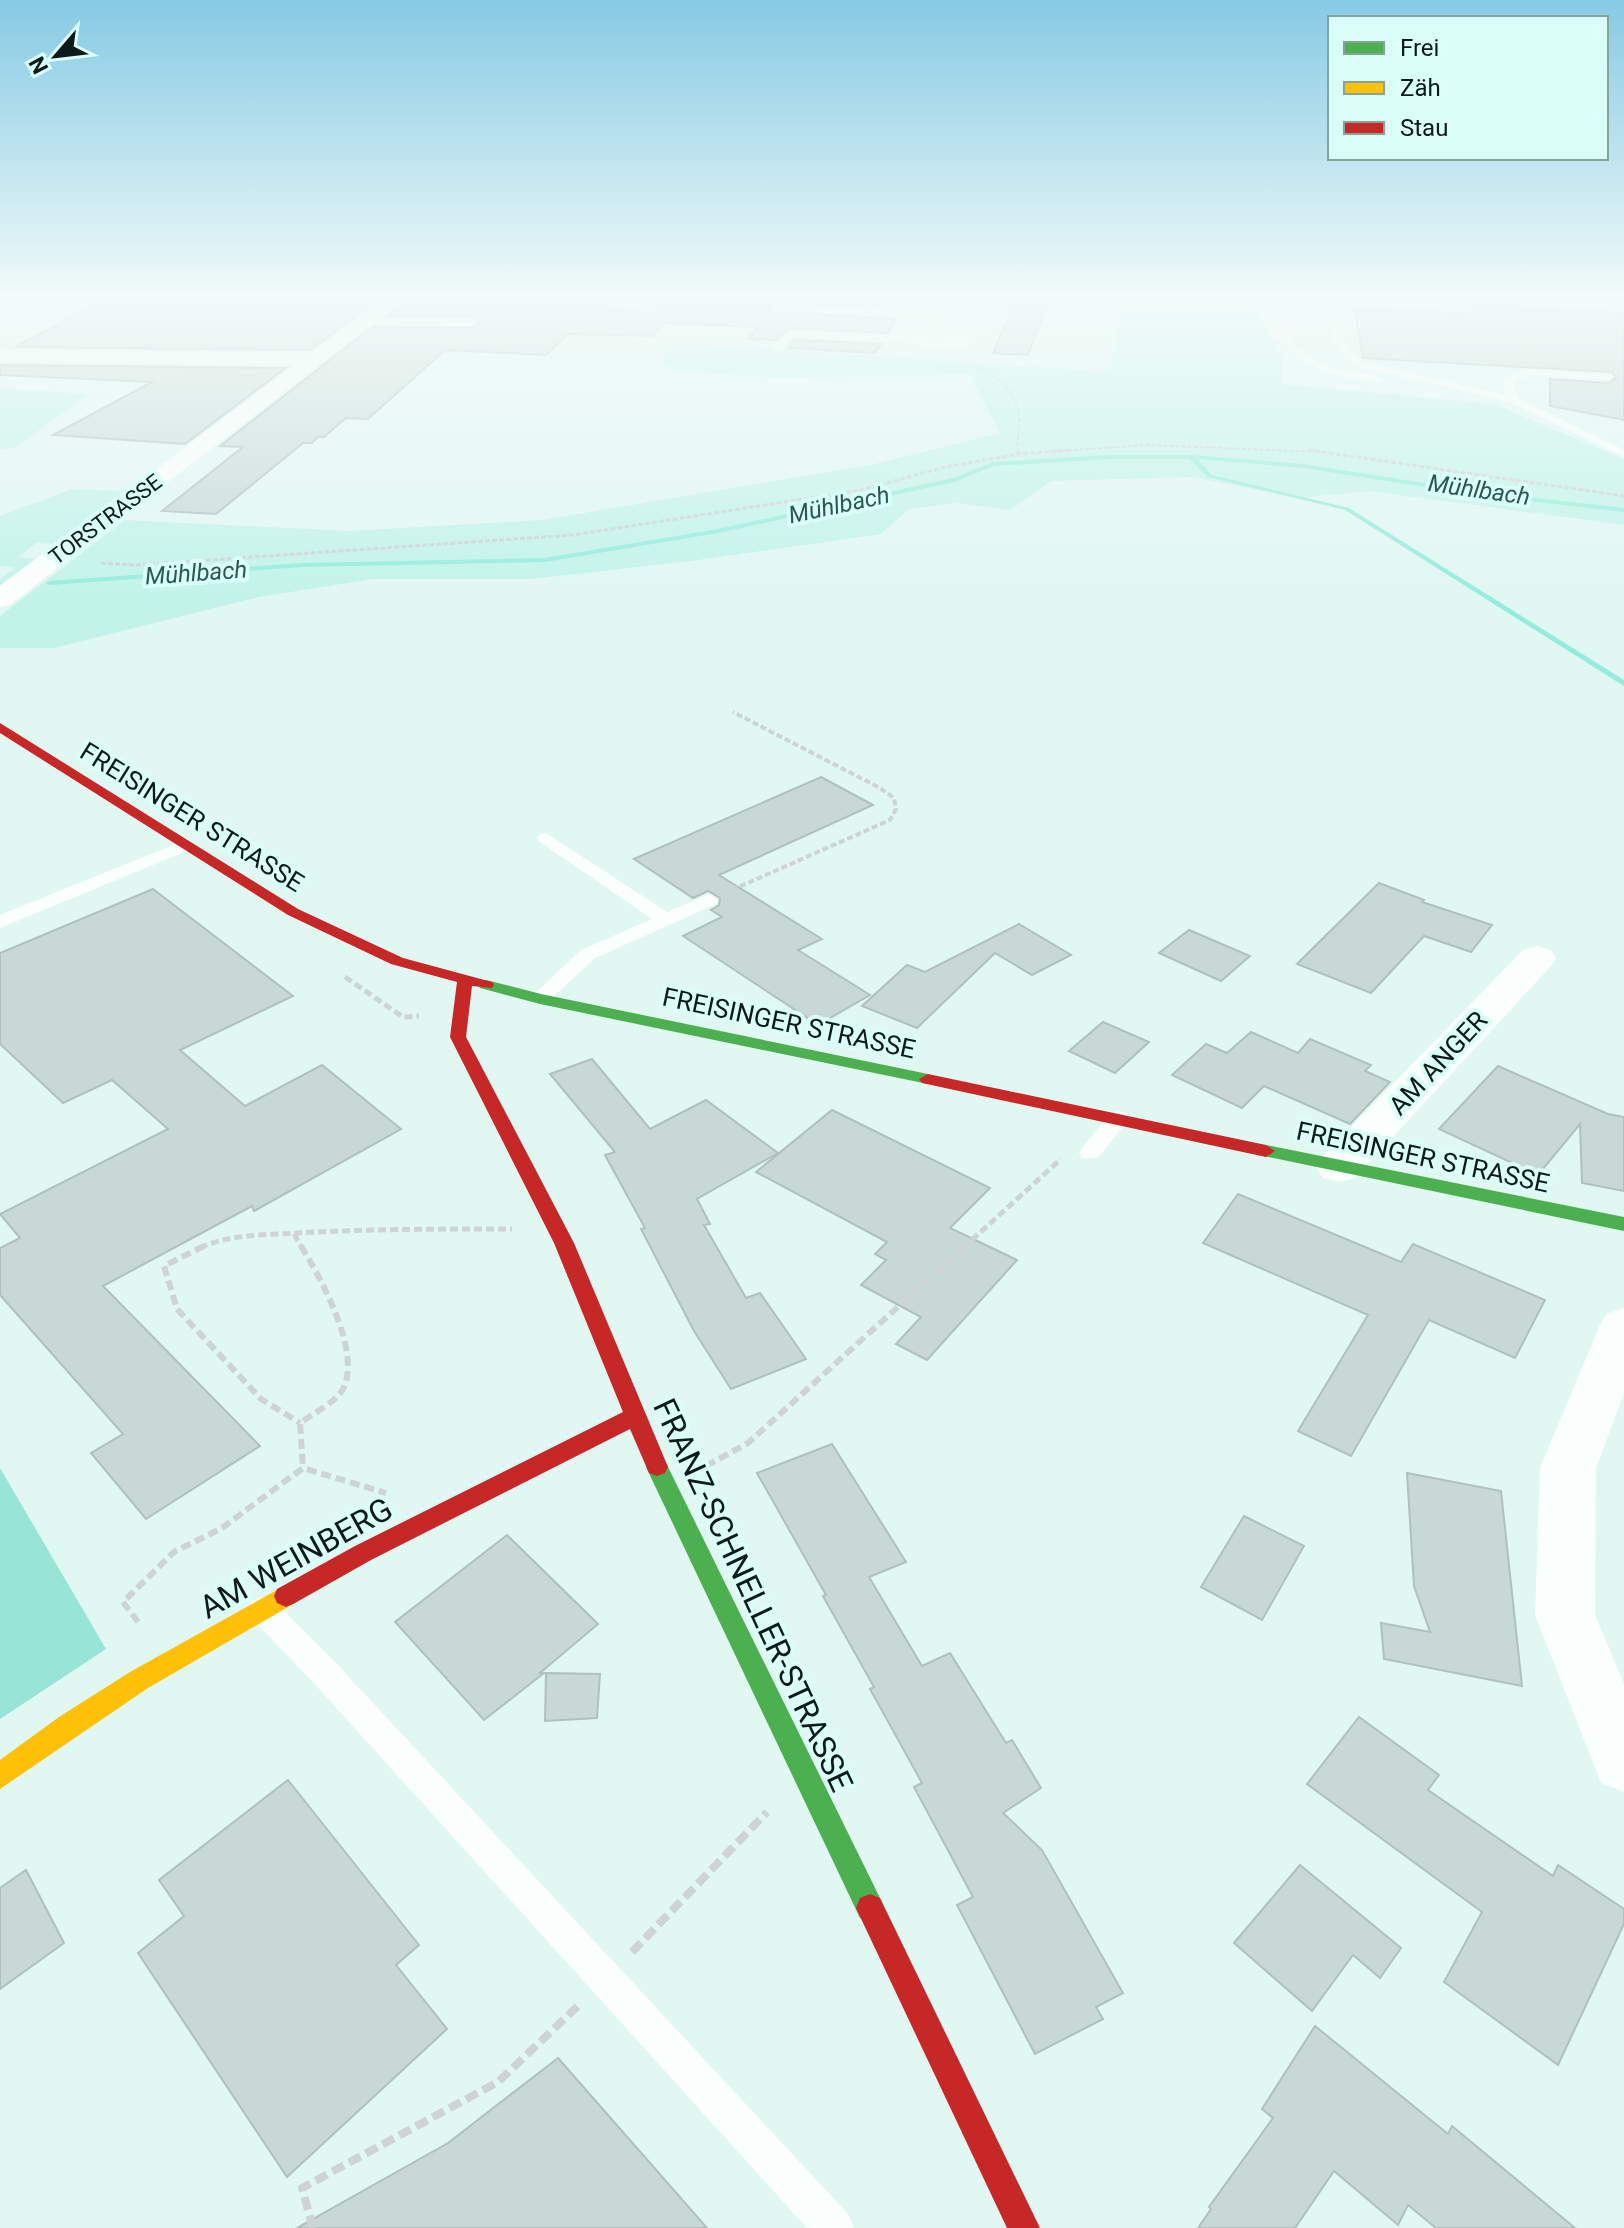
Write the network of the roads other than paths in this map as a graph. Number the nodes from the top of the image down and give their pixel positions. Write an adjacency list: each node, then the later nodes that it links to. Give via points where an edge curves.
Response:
1 (264, 398): 5 (street, TORSTRASSE)
2 (1504, 398): 3 (lane)
3 (1513, 400): 4 (lane)
4 (1624, 454)
5 (0, 599)
6 (0, 727): 8 (main road, FREISINGER STRASSE)
7 (546, 838): 10 (lane)
8 (188, 844): 11 (lane); 13 (main road, FREISINGER STRASSE, via 293,912 397,961)
9 (709, 900): 10 (lane)
10 (665, 919): 14 (lane, via 588,954)
11 (0, 922)
12 (1537, 958): 17 (street, AM ANGER)
13 (465, 980): 14 (main road, FREISINGER STRASSE); 20 (main road, FRANZ-SCHNELLER-STRASSE, via 458,1037 557,1228)
14 (540, 999): 15 (main road, FREISINGER STRASSE)
15 (1118, 1118): 16 (lane); 17 (main road, FREISINGER STRASSE)
16 (1090, 1153)
17 (1339, 1167): 18 (main road, FREISINGER STRASSE)
18 (1624, 1224)
19 (1624, 1327): 22 (street, via 1568,1468 1565,1615)
20 (634, 1417): 21 (main road, AM WEINBERG, via 363,1553); 25 (main road, FRANZ-SCHNELLER-STRASSE)
21 (263, 1610): 23 (main road, AM WEINBERG, via 169,1661); 24 (lane)
22 (1624, 1761)
23 (0, 1776)
24 (834, 2228)
25 (1024, 2228)

